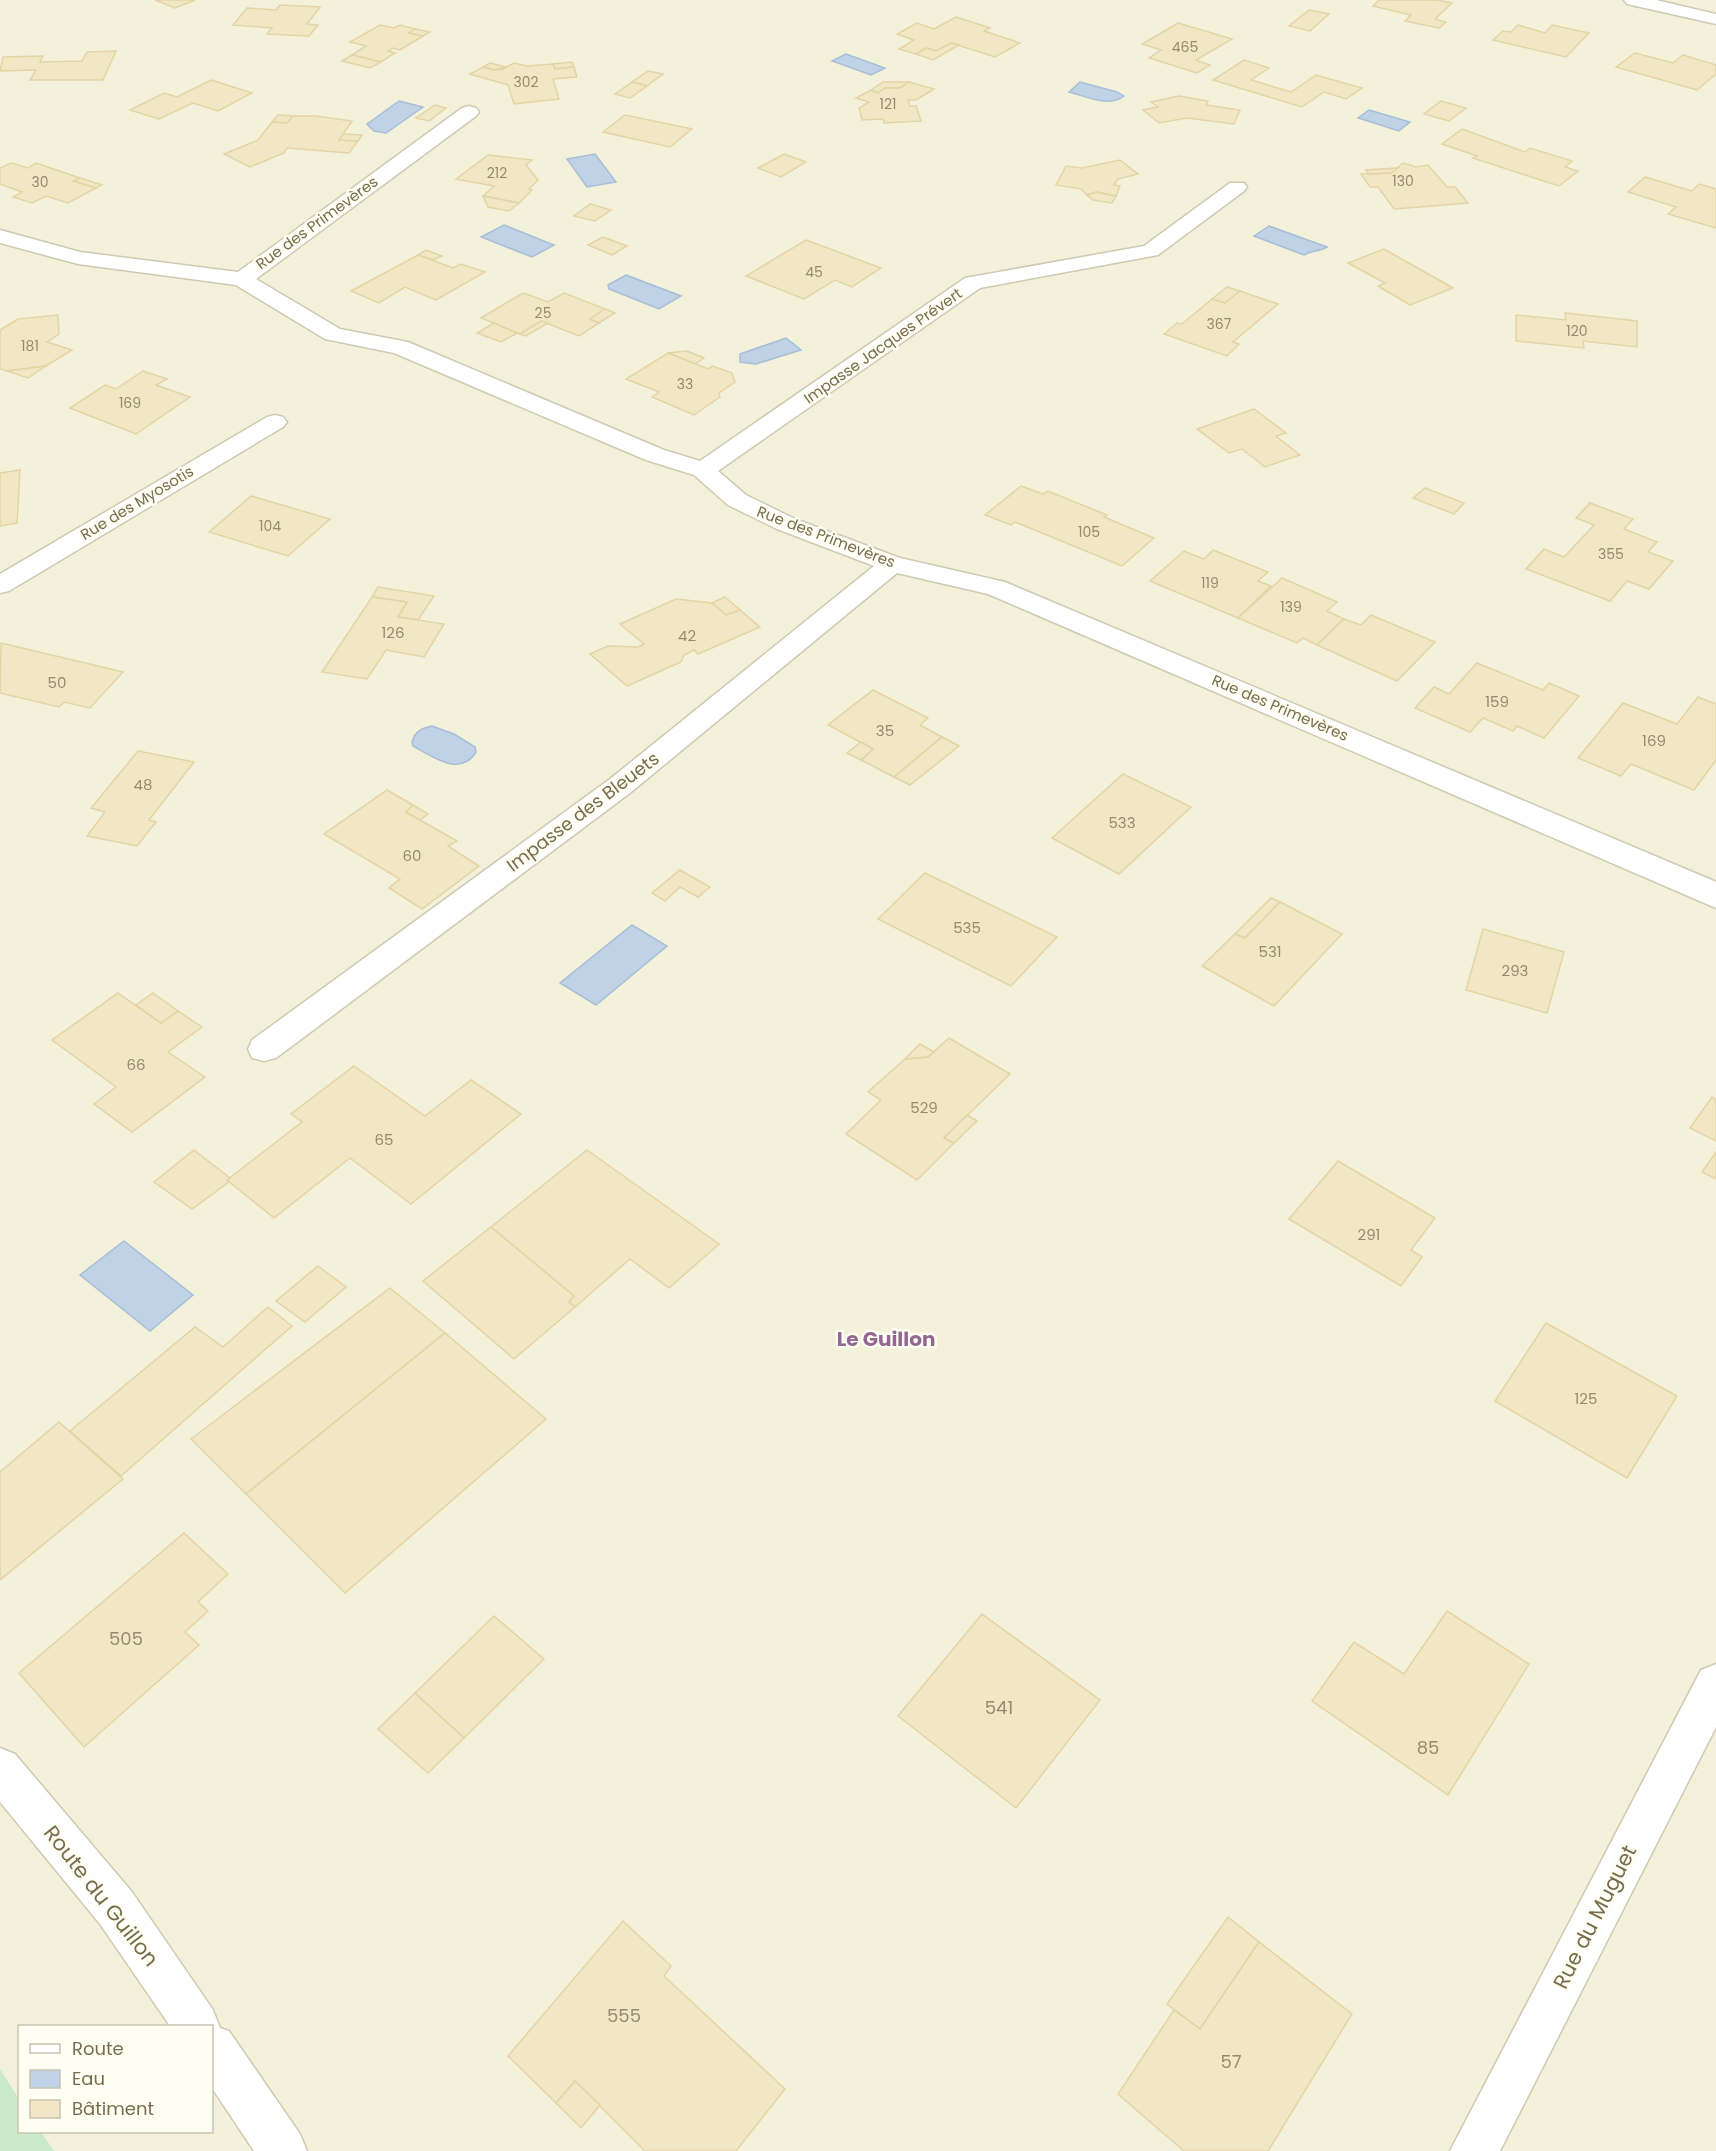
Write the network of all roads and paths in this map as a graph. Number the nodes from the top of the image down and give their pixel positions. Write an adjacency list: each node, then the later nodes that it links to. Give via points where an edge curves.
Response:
1 (1633, 0): 2 (street)
2 (1716, 19)
3 (469, 112): 6 (street, Rue des Primevères)
4 (1237, 187): 8 (street, Impasse Jacques Prévert, via 1150,251 973,283)
5 (0, 236): 6 (street, via 78,258)
6 (242, 279): 8 (street, Rue des Primevères, via 333,334 400,347 655,454)
7 (274, 422): 10 (street, Rue des Myosotis)
8 (703, 470): 9 (street, Rue des Primevères, via 737,500 786,524)
9 (892, 564): 11 (street, Rue des Primevères, via 996,588 1703,888); 12 (street, Impasse des Bleuets, via 620,786)
10 (0, 585)
11 (1716, 897)
12 (264, 1049)
13 (1716, 1684): 18 (street, Rue du Muguet)
14 (0, 1769): 15 (street, Route du Guillon, via 116,1908)
15 (196, 2025)
16 (213, 2049): 17 (street)
17 (283, 2151)
18 (1474, 2151)

